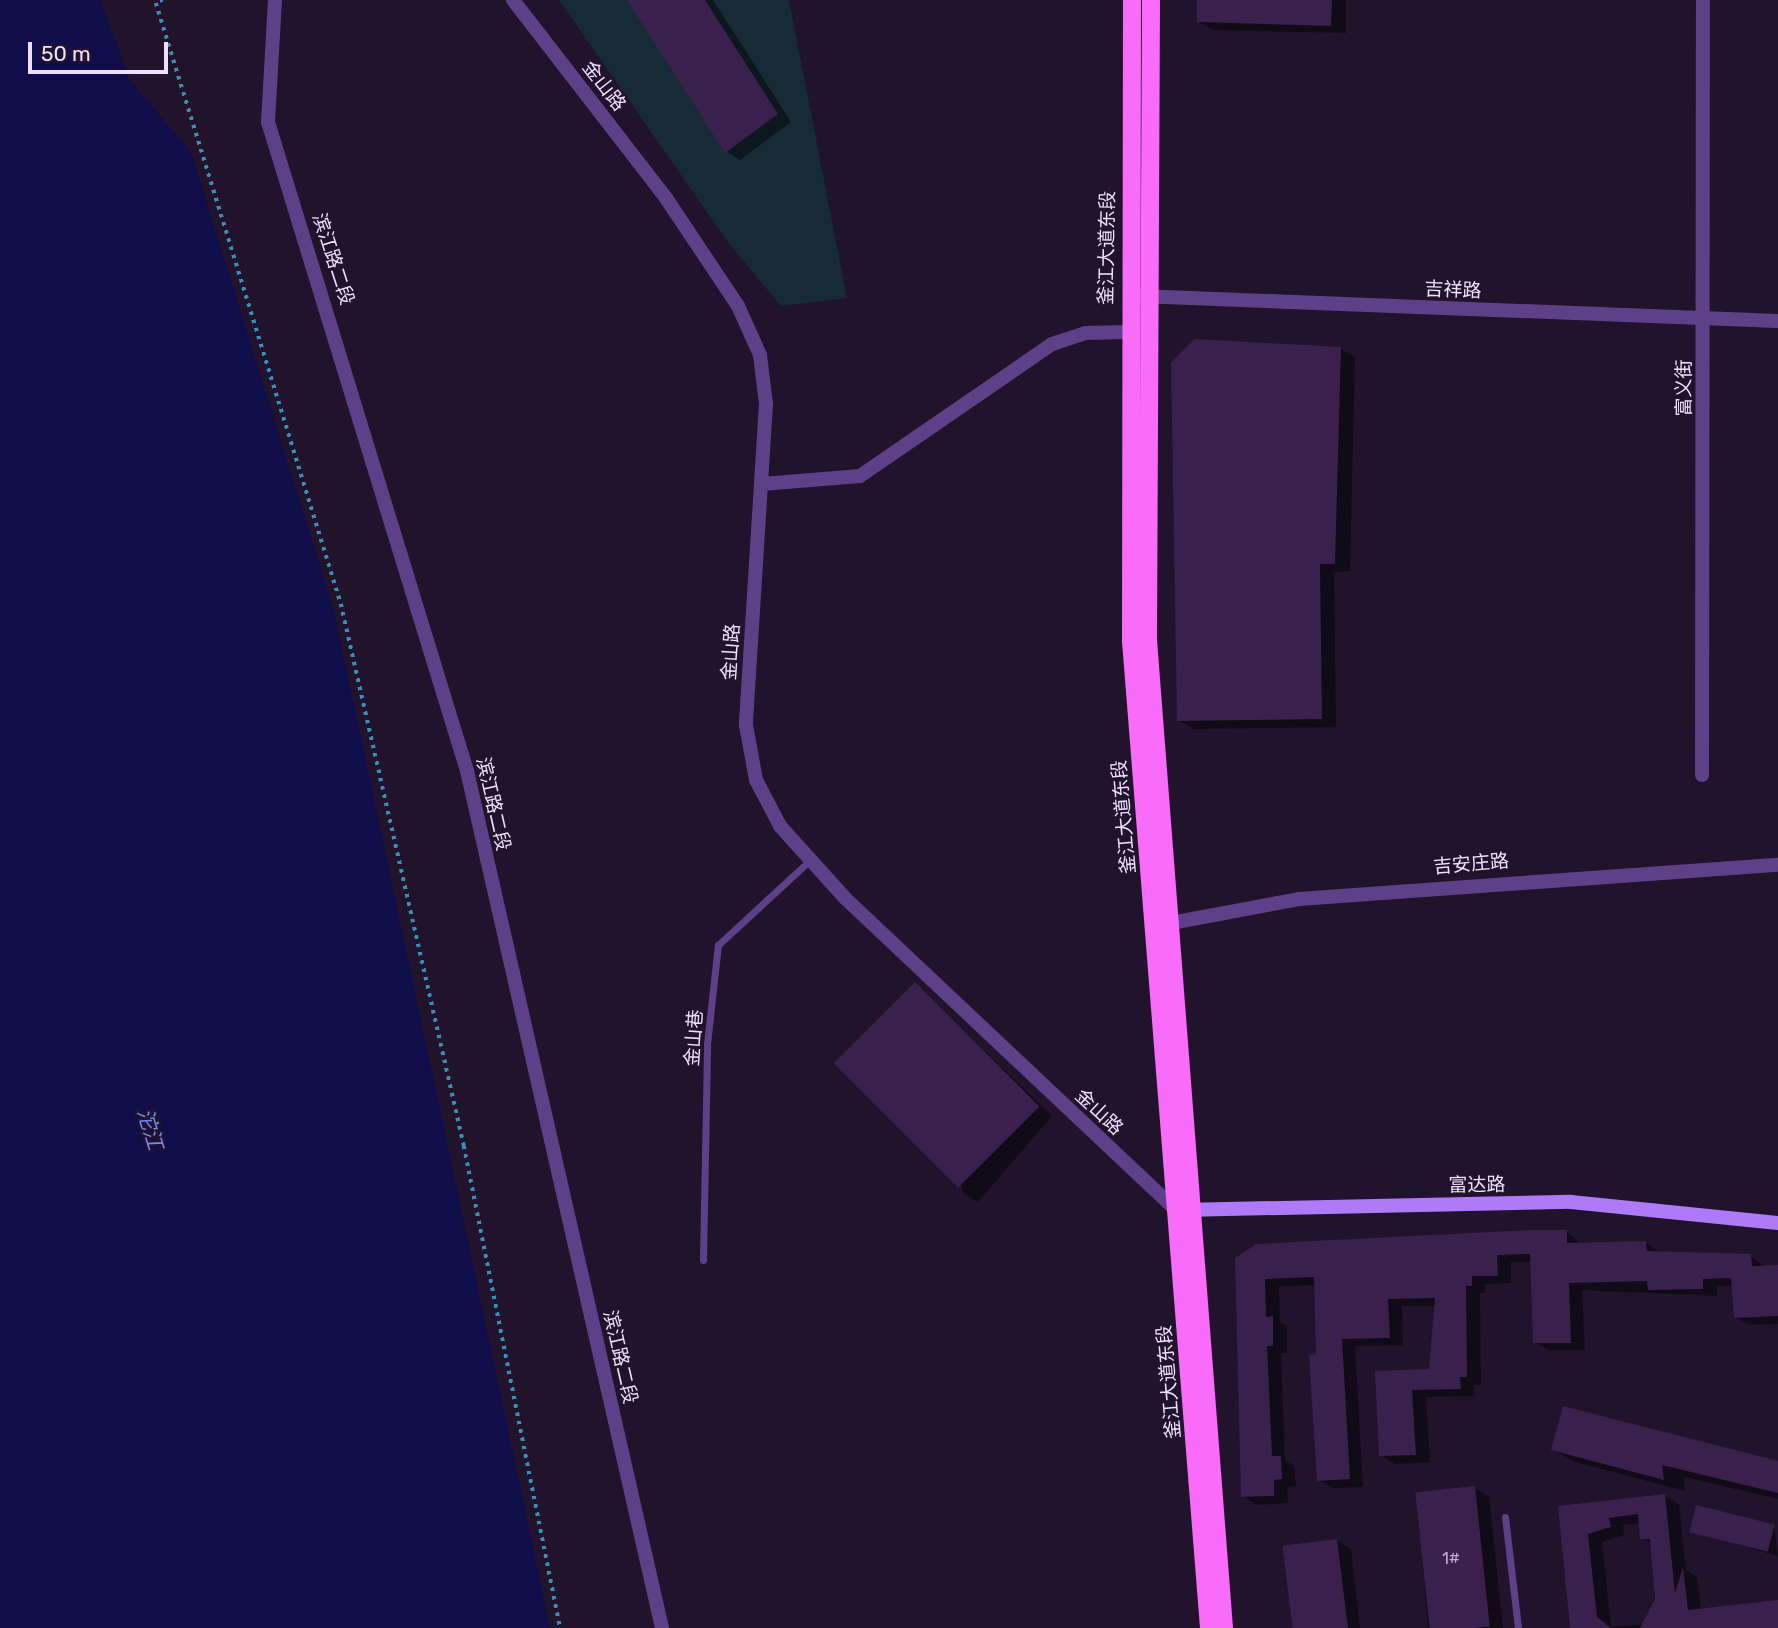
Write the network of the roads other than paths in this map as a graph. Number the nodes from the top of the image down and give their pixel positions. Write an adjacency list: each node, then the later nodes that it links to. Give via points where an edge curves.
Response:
1 (275, 0): 21 (street, 滨江路二段, via 268,122 467,771)
2 (513, 0): 11 (street, 金山路, via 666,198 738,306 763,379)
3 (1132, 0): 6 (main road, 釜江大道东段)
4 (1151, 0): 7 (main road, 釜江大道东段)
5 (1703, 0): 8 (street, 富义街)
6 (1127, 296): 7 (street, 吉祥路); 10 (main road, 釜江大道东段)
7 (1145, 296): 8 (street, 吉祥路); 15 (main road, 釜江大道东段, via 1148,640)
8 (1703, 320): 9 (street, 吉祥路); 12 (street, 富义街)
9 (1778, 321)
10 (1127, 332): 11 (street, via 1085,333 1052,344 860,476); 16 (main road, 釜江大道东段, via 1131,642)
11 (761, 484): 13 (street, 金山路, via 746,725 756,780 780,826)
12 (1702, 775)
13 (811, 860): 16 (street, 金山路); 19 (lane, 金山巷, via 718,945 707,1044)
14 (1778, 865): 15 (street, 吉安庄路, via 1326,896)
15 (1171, 923): 17 (main road, 釜江大道东段)
16 (1176, 1210): 17 (main road, 富达路); 22 (main road, 釜江大道东段)
17 (1195, 1210): 18 (main road, 富达路, via 1571,1202); 23 (main road, 釜江大道东段)
18 (1778, 1223)
19 (703, 1260)
20 (1505, 1517): 24 (lane)
21 (662, 1628)
22 (1209, 1628)
23 (1224, 1628)
24 (1518, 1628)

